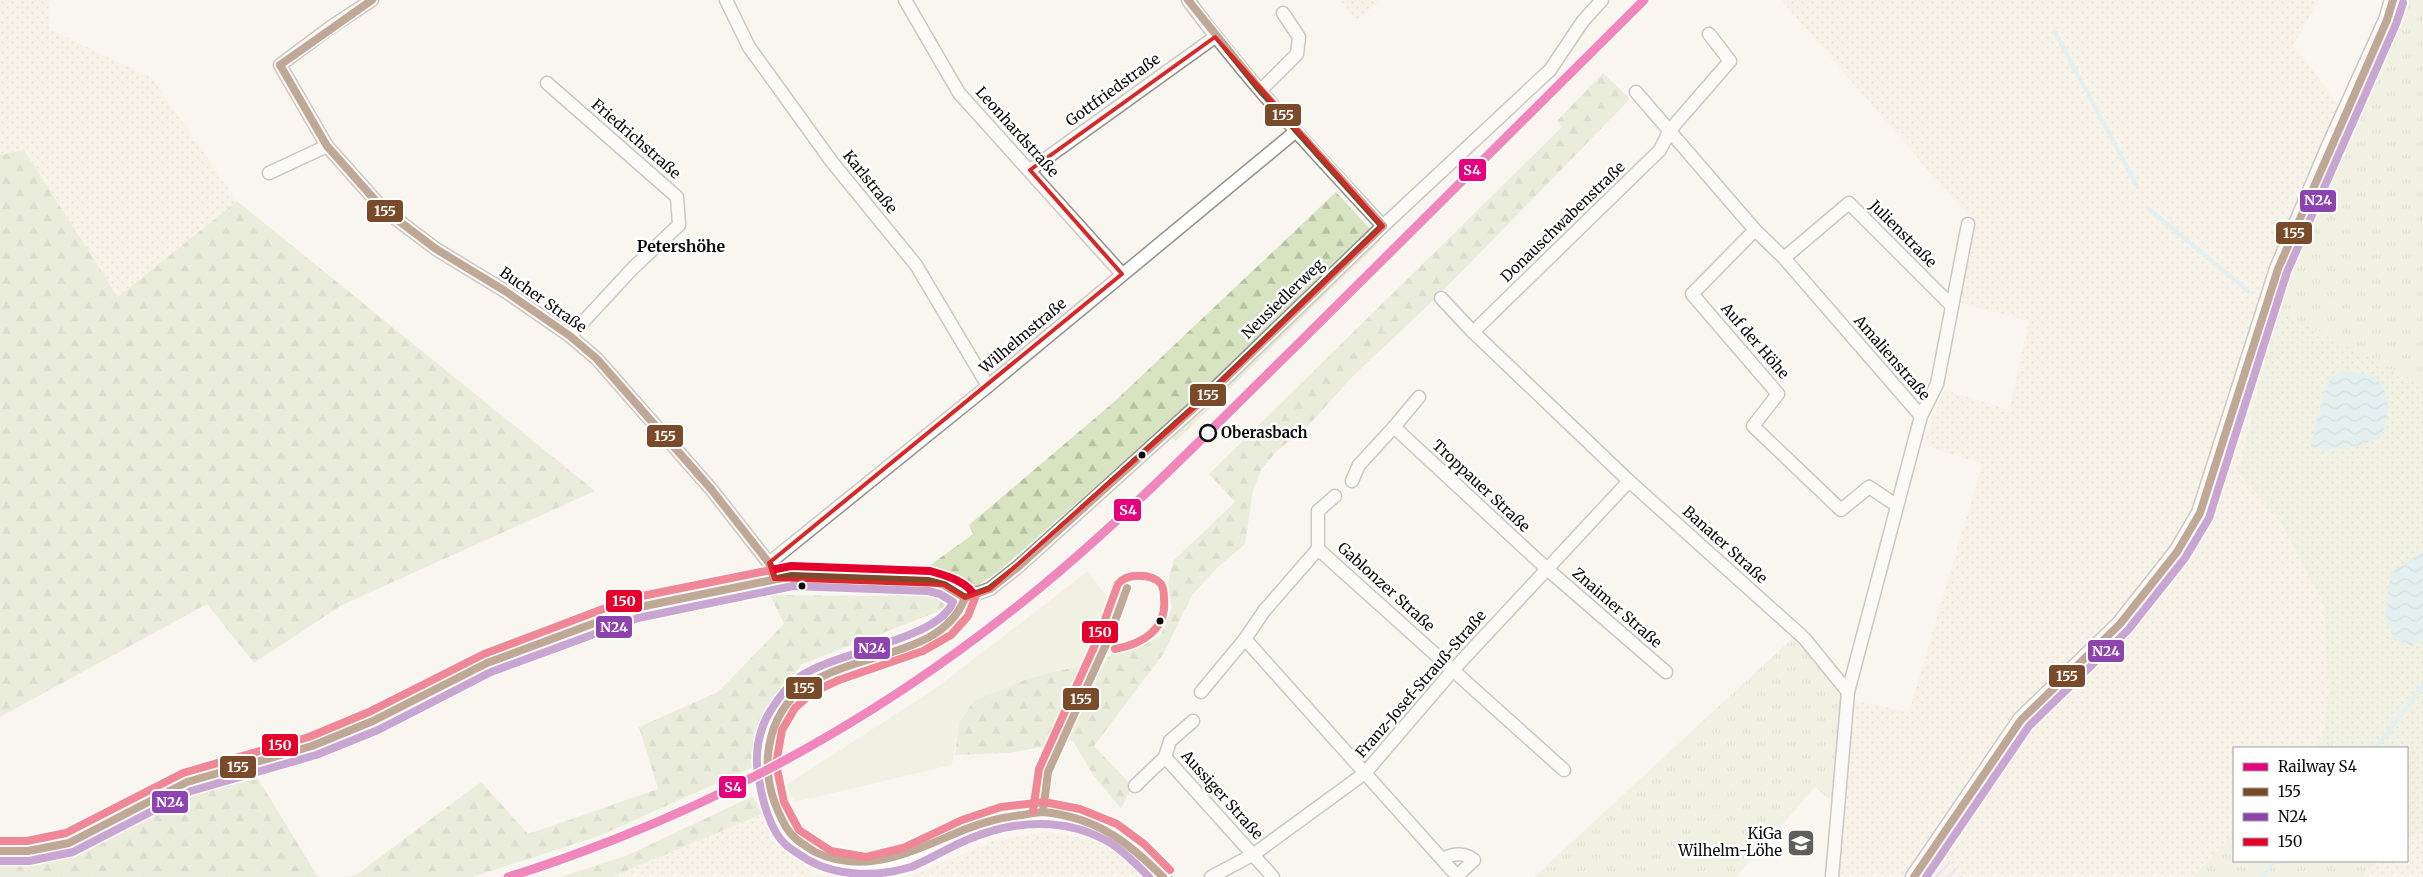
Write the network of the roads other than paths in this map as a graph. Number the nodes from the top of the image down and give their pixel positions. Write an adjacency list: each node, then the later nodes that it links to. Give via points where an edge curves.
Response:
1 (372, 0): 15 (street, Bucher Straße, via 280,65)
2 (726, 0): 27 (street, Karlstraße, via 754,54 832,162 916,265)
3 (905, 0): 16 (street, Leonhardstraße, via 959,93)
4 (1188, 0): 9 (street)
5 (1602, 0): 19 (street, Neusiedlerweg, via 1582,21 1550,70)
6 (2393, 0): 57 (street, via 2278,268 2200,513 2177,552 2120,624 2021,720)
7 (1283, 13): 11 (street, via 1299,37 1297,54)
8 (1709, 34): 13 (street, via 1730,61)
9 (1215, 37): 11 (street); 16 (street, Gottfriedstraße)
10 (548, 83): 26 (street, Friedrichstraße, via 677,197 679,225 633,268)
11 (1261, 90): 14 (street)
12 (1636, 92): 13 (street, Amalienstraße)
13 (1670, 130): 20 (street, Amalienstraße); 25 (street, Donauschwabenstraße, via 1660,150)
14 (1295, 132): 19 (street); 22 (street, Wilhelmstraße)
15 (327, 146): 17 (street); 26 (street, Bucher Straße, via 383,209 436,249)
16 (1030, 170): 22 (street, Leonhardstraße)
17 (269, 173)
18 (1968, 224): 24 (street)
19 (1383, 226): 39 (street, Neusiedlerweg, via 1204,399 1018,567 990,590)
20 (1755, 230): 21 (street, Amalienstraße); 34 (street, Auf der Höhe, via 1692,294 1778,394 1754,426 1841,510 1869,487)
21 (1784, 258): 24 (street, Julienstraße, via 1849,202); 29 (street, Amalienstraße)
22 (1122, 274): 27 (street, Wilhelmstraße)
23 (1441, 298): 25 (street, Banater Straße)
24 (1952, 306): 29 (street, via 1937,384)
25 (1473, 332): 32 (street, Banater Straße)
26 (570, 336): 36 (street, Bucher Straße, via 597,359 711,489)
27 (988, 386): 36 (street, Wilhelmstraße)
28 (1419, 397): 30 (street)
29 (1921, 416): 34 (street, Amalienstraße)
30 (1394, 427): 31 (street, via 1359,465); 37 (street, Troppauer Straße)
31 (1352, 481)
32 (1629, 481): 37 (street, Franz-Josef-Strauß-Straße); 44 (street, Banater Straße, via 1804,638)
33 (1335, 496): 35 (street, Gablonzer Straße, via 1318,512)
34 (1896, 505): 44 (street, Amalienstraße)
35 (1318, 549): 40 (street, Gablonzer Straße, via 1264,611); 41 (street, Gablonzer Straße)
36 (769, 563): 38 (street, Bucher Straße)
37 (1546, 568): 41 (street, Franz-Josef-Strauß-Straße); 42 (street, Znaimer Straße)
38 (774, 579): 39 (street, via 792,576 929,581 944,585); 50 (street, via 626,611 488,663 373,721 312,746 187,782 70,842 28,851)
39 (965, 598): 53 (street, via 960,611 946,626 919,642 835,671 807,684 787,702 772,727 766,764 774,806 792,838 827,860 866,867 906,858 966,829 1004,817 1043,812 1077,819 1112,833 1138,852)
40 (1245, 639): 43 (street, Gablonzer Straße); 48 (street)
41 (1454, 669): 47 (street, Gablonzer Straße); 48 (street, Franz-Josef-Strauß-Straße)
42 (1666, 672)
43 (1201, 692)
44 (1848, 692): 56 (street)
45 (1193, 721): 46 (street, Aussiger Straße, via 1170,741)
46 (1165, 757): 49 (street, Aussiger Straße); 51 (street, Aussiger Straße)
47 (1564, 770)
48 (1365, 773): 51 (street, Franz-Josef-Strauß-Straße); 52 (street)
49 (1134, 786)
50 (0, 851)
51 (1254, 854): 54 (street, Franz-Josef-Strauß-Straße); 55 (street, Aussiger Straße)
52 (1442, 859)
53 (1163, 877)
54 (1211, 877)
55 (1273, 877)
56 (1832, 877)
57 (1914, 877)

